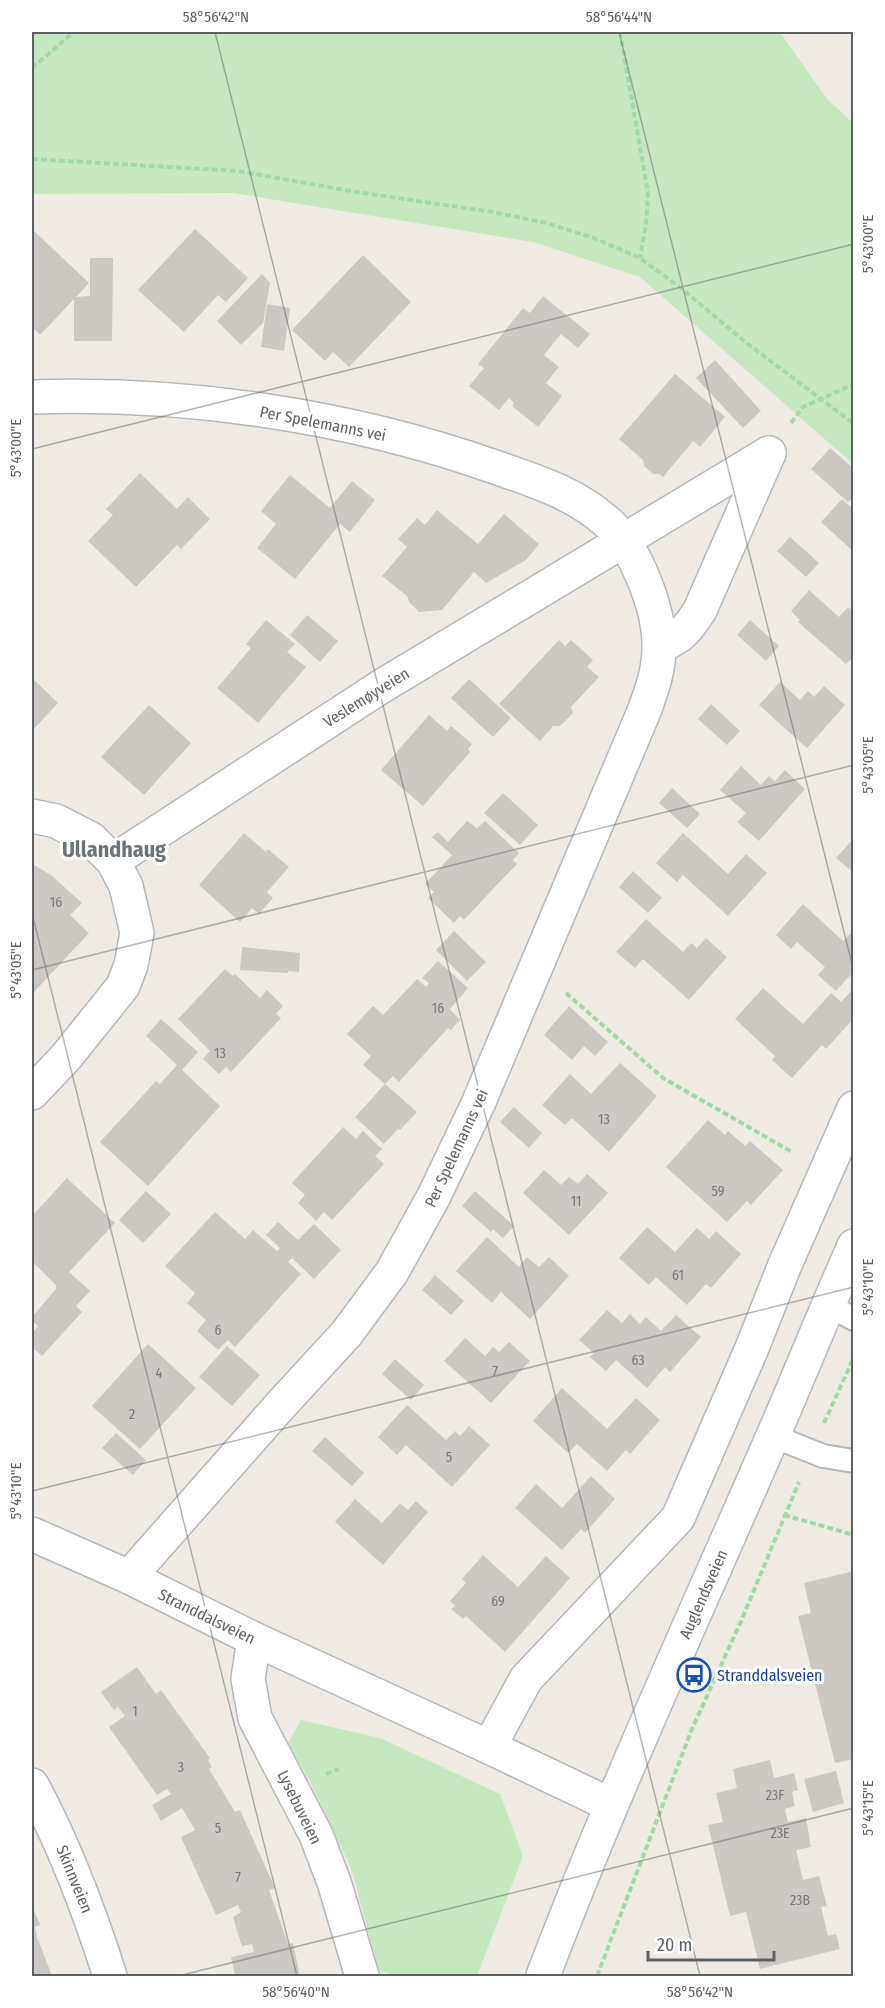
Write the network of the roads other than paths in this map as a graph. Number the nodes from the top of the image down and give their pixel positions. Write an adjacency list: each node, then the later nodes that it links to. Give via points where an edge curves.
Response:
1 (32, 397): 2 (street, Per Spelemanns vei, via 86,395 229,406 353,426 470,458 550,486 587,506)
2 (624, 540): 3 (street, Per Spelemanns vei, via 654,612); 3 (street, via 769,453 699,610 688,629); 5 (street, Veslemøyveien, via 382,686)
3 (659, 646): 13 (street, Per Spelemanns vei, via 657,676 645,710 478,1104 393,1272 347,1334)
4 (32, 816): 5 (street, via 56,821 91,838)
5 (114, 861): 6 (street, via 126,886 137,933 131,965 123,986 100,1016)
6 (32, 1093)
7 (854, 1108): 15 (street, via 678,1518 526,1679)
8 (854, 1246): 9 (street, Auglendsveien)
9 (841, 1312): 10 (street, Auglendsveien)
10 (773, 1436): 11 (lane, via 823,1456); 17 (street, Auglendsveien)
11 (854, 1461)
12 (32, 1534): 13 (street, Stranddalsveien)
13 (129, 1577): 14 (street, Stranddalsveien)
14 (254, 1639): 15 (street, Stranddalsveien); 19 (street, Lysebuveien, via 248,1679 255,1718 316,1835)
15 (489, 1747): 17 (street, Stranddalsveien)
16 (32, 1785): 18 (street, Skinnveien, via 74,1872)
17 (611, 1805): 20 (street, Auglendsveien)
18 (110, 1977)
19 (362, 1977)
20 (543, 1977)

